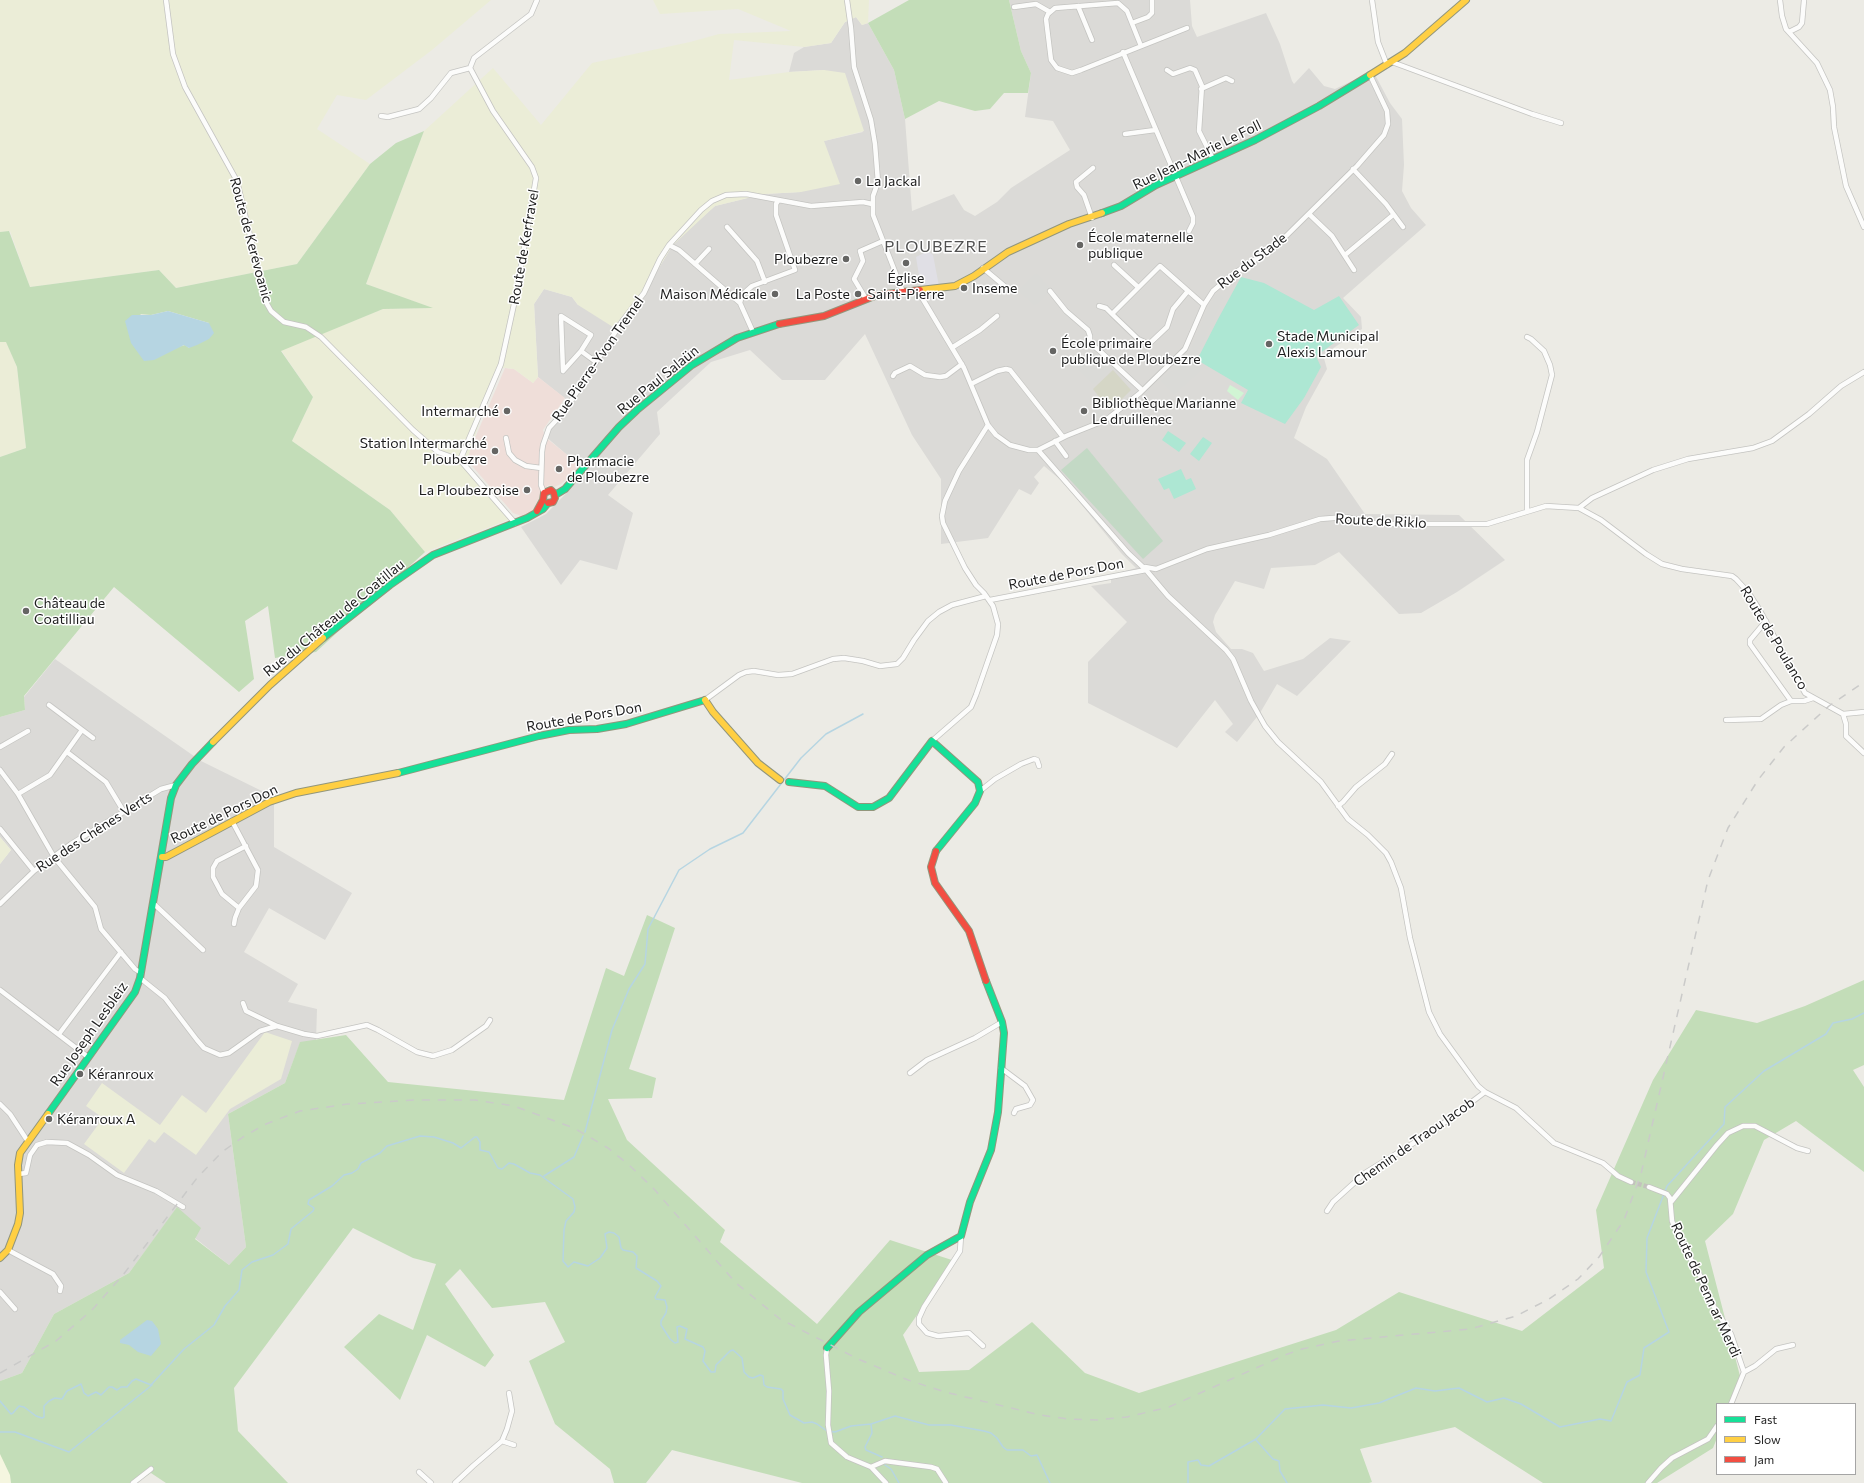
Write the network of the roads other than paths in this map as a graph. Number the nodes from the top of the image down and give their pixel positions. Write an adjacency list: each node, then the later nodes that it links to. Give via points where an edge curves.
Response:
1 (166, 0): 78 (street, Route de Kerévoanic, via 173,54 185,86 237,181 263,290 271,311 284,322 306,327 321,337 413,430 438,452)
2 (537, 0): 19 (street, via 530,14 474,58)
3 (846, 0): 33 (street, via 854,67 871,120 875,144 878,182)
4 (1152, 0): 12 (street, via 1153,11 1150,15)
5 (1372, 0): 18 (street, via 1378,42)
6 (1466, 0): 18 (main road, Rue Jean-Marie Le Foll, via 1415,46)
7 (1780, 0): 14 (street, via 1782,16)
8 (1804, 0): 14 (street, via 1802,23)
9 (1078, 6): 11 (street, via 1055,8); 12 (street, via 1114,2 1122,5); 15 (street)
10 (1014, 7): 11 (street, via 1036,4)
11 (1050, 12): 17 (street, via 1046,19 1049,54 1053,64 1062,70 1081,70)
12 (1132, 23): 16 (street)
13 (1187, 28): 16 (street)
14 (1789, 32): 39 (street, via 1817,63 1830,90 1846,186)
15 (1092, 40)
16 (1141, 46): 17 (street)
17 (1123, 52): 26 (street)
18 (1390, 64): 21 (main road, Rue Jean-Marie Le Foll); 25 (street)
19 (470, 68): 24 (street, via 451,73 419,109 394,116); 78 (street, Route de Kerfravel, via 493,111 532,167 536,178 501,364)
20 (1166, 70): 23 (street, via 1173,74 1194,68)
21 (1370, 75): 28 (main road, Rue Jean-Marie Le Foll, via 1255,140); 30 (street, Rue du Stade, via 1387,110 1388,124 1384,135)
22 (1232, 81): 23 (street, via 1226,78)
23 (1201, 89): 28 (street, via 1199,131)
24 (381, 116)
25 (1561, 123)
26 (1155, 130): 27 (street); 31 (street)
27 (1125, 134)
28 (1213, 159): 31 (main road, Rue Jean-Marie Le Foll)
29 (1092, 168): 36 (street, via 1076,182 1084,195)
30 (1354, 169): 34 (street, Rue du Stade); 35 (street)
31 (1176, 176): 36 (main road, Rue Jean-Marie Le Foll, via 1121,206); 40 (street, via 1192,217)
32 (778, 201): 33 (street, Rue Pierre-Yvon Tremel, via 811,206 863,202); 42 (street, Rue Pierre-Yvon Tremel, via 746,194 726,195 712,201 690,220); 49 (street, via 776,215 795,270)
33 (872, 204): 41 (street, via 873,215)
34 (1309, 214): 44 (street, via 1332,236); 58 (street, Rue du Stade, via 1273,249 1221,283)
35 (1393, 215): 38 (street); 44 (street)
36 (1092, 218): 47 (main road, Rue Jean-Marie Le Foll, via 1069,224 1008,252)
37 (727, 227): 49 (street, via 757,261)
38 (1402, 227)
39 (1864, 227)
40 (1190, 231)
41 (883, 241): 55 (street); 56 (street, via 860,251 863,261 854,279)
42 (670, 245): 45 (street); 66 (street, Rue Pierre-Yvon Tremel, via 660,259 644,293)
43 (709, 249): 45 (street)
44 (1345, 255): 48 (street)
45 (695, 264): 57 (street)
46 (1114, 265): 50 (street)
47 (983, 268): 51 (street); 52 (main road, Rue Jean-Marie Le Foll, via 955,286)
48 (1354, 270)
49 (765, 282): 57 (street, via 746,291)
50 (1138, 287): 54 (street, via 1160,266); 60 (street)
51 (1008, 289)
52 (918, 291): 55 (main road, Rue Paul Salaün); 64 (street)
53 (1050, 291): 71 (street, via 1066,311 1088,330 1090,343)
54 (1188, 291): 58 (street); 60 (street, via 1172,309 1166,327 1149,344 1138,339)
55 (903, 292): 56 (main road, Rue Paul Salaün)
56 (866, 299): 62 (main road, Rue Paul Salaün, via 824,316 772,325)
57 (740, 303): 62 (street)
58 (1204, 305): 71 (street, Rue du Stade, via 1185,349)
59 (1099, 306): 60 (street)
60 (1112, 314)
61 (997, 316): 64 (street)
62 (753, 332): 80 (main road, Rue Paul Salaün, via 737,338 692,365 619,427 570,482)
63 (1527, 337): 83 (street, via 1544,351 1552,370 1537,432 1527,460)
64 (953, 347): 67 (street)
65 (581, 351): 65 (street, via 591,334 561,316 564,371); 66 (street)
66 (596, 362): 79 (street, Rue Pierre-Yvon Tremel, via 564,412 549,428 543,445)
67 (962, 364): 69 (street, via 940,378 925,375 910,366); 70 (street)
68 (1864, 372): 82 (street, via 1841,386 1772,441 1753,448 1688,459 1653,470 1592,498)
69 (893, 376)
70 (971, 384): 72 (street); 74 (street, via 997,371 1010,370)
71 (1142, 390): 74 (street, Rue du Stade, via 1110,419)
72 (988, 426): 76 (street, via 996,435 1015,447); 87 (street, via 959,471 945,501 942,516 965,568)
73 (506, 438): 79 (street, via 509,453 515,460 526,466)
74 (1063, 438): 75 (street, Rue du Stade)
75 (1055, 441): 76 (street, Rue du Stade); 77 (street)
76 (1038, 450): 85 (street, via 1112,535)
77 (1066, 456)
78 (460, 460): 84 (street, Route de Kerévoanic)
79 (542, 468): 80 (street, Rue Pierre-Yvon Tremel, via 542,478)
80 (550, 492): 81 (main road); 81 (main road, via 554,500)
81 (545, 502): 84 (main road, via 537,512)
82 (1579, 508): 83 (street, Route de Riklo, via 1546,506); 89 (street, Route de Poulanco, via 1601,520 1662,564 1732,576 1748,592)
83 (1527, 511): 85 (street, Route de Riklo, via 1495,522 1474,524 1372,523 1346,517 1320,519 1269,535 1207,549 1156,569)
84 (516, 523): 109 (main road, Rue du Château de Coatillau, via 446,549 390,585 310,648 258,696 192,764)
85 (1142, 565): 86 (street)
86 (1146, 570): 88 (street, Route de Pors Don); 112 (street, via 1178,606 1226,650 1236,665 1264,726 1321,782)
87 (986, 596): 88 (street); 91 (street, Route de Pors Don, via 952,605 939,612 928,621 897,664 880,666 844,658 829,660 792,674 746,672)
88 (990, 600): 100 (street, via 997,616 998,635 976,695 971,707)
89 (1766, 621): 90 (street, Route de Poulanco, via 1806,693); 92 (street, via 1750,640 1750,644)
90 (1813, 698): 92 (street); 95 (street, Route de Poulanco)
91 (705, 700): 107 (main road, via 758,763); 114 (main road, Route de Pors Don, via 626,724 539,736 386,776 296,793 269,802)
92 (1792, 701): 96 (street, via 1777,707 1760,719)
93 (49, 704): 97 (street)
94 (1864, 712): 95 (street)
95 (1843, 714): 103 (street, via 1846,736)
96 (1726, 720)
97 (82, 730): 99 (street); 102 (street)
98 (28, 731): 101 (street)
99 (92, 738)
100 (932, 742): 108 (main road, via 889,798 873,807 858,807 825,786); 110 (main road, via 972,775 980,786)
101 (0, 747)
102 (67, 752): 111 (street, via 50,775); 113 (street, via 106,782)
103 (1864, 753)
104 (1392, 754): 112 (street, via 1385,764 1356,787)
105 (1039, 766): 110 (street, via 1034,759 1021,764 994,779)
106 (0, 770): 111 (street)
107 (780, 780): 108 (street)
108 (789, 782)
109 (176, 785): 113 (street, Rue des Chênes Verts, via 163,787); 118 (main road, Rue Joseph Lesbleiz, via 171,798)
110 (980, 791): 130 (main road, via 967,814 937,849 931,866 935,883 969,931)
111 (18, 794): 117 (street)
112 (1338, 806): 136 (street, via 1348,819 1378,844 1391,862 1401,888 1428,1012 1440,1034)
113 (124, 812): 117 (street, Rue des Chênes Verts)
114 (232, 821): 116 (street); 118 (main road, Route de Pors Don)
115 (0, 829): 119 (street)
116 (246, 846): 122 (street, via 256,862 258,878 256,886); 122 (street, via 218,862 213,868 212,877 222,894)
117 (54, 857): 119 (street, Rue des Chênes Verts); 125 (street, via 95,907 101,929)
118 (162, 857): 120 (main road, Rue Joseph Lesbleiz)
119 (34, 871): 121 (street, Rue des Chênes Verts)
120 (154, 903): 124 (street); 126 (main road, Rue Joseph Lesbleiz)
121 (0, 904)
122 (239, 908): 123 (street)
123 (234, 924)
124 (203, 950)
125 (120, 952): 126 (street); 132 (street)
126 (140, 976): 131 (street, via 164,998 204,1048 217,1055 229,1053 260,1031); 133 (main road, Rue Joseph Lesbleiz, via 135,992 125,1008)
127 (0, 990): 132 (street)
128 (243, 1002): 131 (street, via 246,1011)
129 (490, 1020): 131 (street, via 486,1026 452,1050 432,1056 417,1052 367,1025 317,1036)
130 (1002, 1022): 134 (main road, via 1004,1033); 135 (street, via 928,1060)
131 (277, 1026)
132 (59, 1034): 133 (street)
133 (88, 1057): 139 (main road, Rue Joseph Lesbleiz)
134 (1001, 1068): 138 (street, via 1025,1086 1033,1100 1030,1105 1016,1109); 147 (main road, via 998,1112 991,1150 970,1202)
135 (910, 1073)
136 (1485, 1092): 142 (street, via 1516,1108 1554,1143 1603,1162 1618,1176); 146 (street, Chemin de Traou Jacob, via 1433,1131 1365,1174 1333,1202)
137 (0, 1104): 139 (street)
138 (1014, 1113)
139 (28, 1140): 141 (main road, Rue Joseph Lesbleiz, via 20,1152)
140 (1808, 1151): 144 (street, via 1755,1126 1743,1126 1717,1144)
141 (18, 1174): 145 (street, via 26,1173 30,1155 37,1145 47,1142 67,1143 89,1155 117,1176 156,1191); 148 (main road, Rue Joseph Lesbleiz, via 19,1218)
142 (1630, 1182)
143 (1649, 1188): 144 (street, via 1659,1190)
144 (1671, 1200): 156 (street, Route de Penn ar Merdi, via 1672,1221 1680,1240 1701,1277 1706,1294 1730,1334)
145 (183, 1207)
146 (1327, 1211)
147 (961, 1236): 154 (street, via 960,1251 924,1307 919,1324 927,1333 938,1336 969,1333); 155 (main road, via 927,1255 859,1312)
148 (8, 1250): 149 (main road, Rue Joseph Lesbleiz); 150 (street, via 52,1274 61,1286)
149 (1, 1257)
150 (60, 1291)
151 (0, 1292): 152 (street)
152 (15, 1309)
153 (1793, 1345): 156 (street, via 1776,1349)
154 (983, 1346)
155 (827, 1348): 162 (street, via 829,1435 835,1448 847,1457)
156 (1744, 1372): 158 (street, Route de Penn ar Merdi)
157 (509, 1393): 160 (street, via 512,1411)
158 (1731, 1403)
159 (1716, 1427): 170 (street, via 1708,1438 1672,1458)
160 (502, 1441): 161 (street); 167 (street)
161 (514, 1445)
162 (871, 1467): 168 (street); 169 (street, via 885,1461 934,1468)
163 (151, 1469): 165 (street)
164 (419, 1472): 166 (street)
165 (133, 1483)
166 (431, 1483)
167 (455, 1483)
168 (886, 1483)
169 (946, 1483)
170 (1648, 1483)

